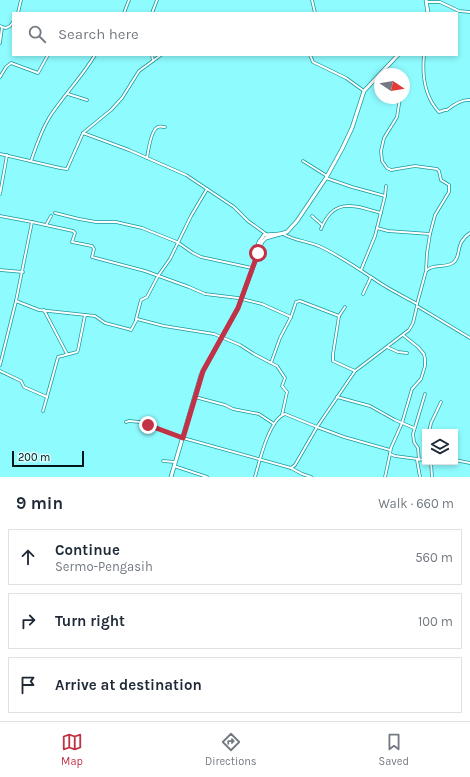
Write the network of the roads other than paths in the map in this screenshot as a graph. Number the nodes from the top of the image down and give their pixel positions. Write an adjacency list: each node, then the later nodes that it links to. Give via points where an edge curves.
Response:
1 (22, 0): 6 (street)
2 (129, 0): 7 (street)
3 (157, 0): 8 (street)
4 (312, 0): 9 (street)
5 (426, 1): 10 (main road); 11 (street, via 440,2 458,11)
6 (18, 12)
7 (124, 12)
8 (152, 12)
9 (315, 12)
10 (428, 12)
11 (470, 12)
12 (12, 23): 13 (street, via 6,28)
13 (1, 26): 14 (street)
14 (1, 39): 15 (street)
15 (0, 43)
16 (47, 56): 25 (street, via 38,73 11,63)
17 (94, 56): 28 (street)
18 (152, 56): 23 (street)
19 (160, 56): 23 (street)
20 (310, 56): 27 (street, via 313,62 346,78)
21 (397, 56): 24 (main road)
22 (424, 56): 30 (street, via 425,86 439,112)
23 (153, 61): 33 (street, via 139,71 112,110)
24 (386, 68)
25 (0, 77)
26 (374, 81): 27 (main road)
27 (364, 91): 39 (main road, via 349,136)
28 (68, 94): 29 (street); 37 (street, via 49,118)
29 (87, 100)
30 (470, 100)
31 (399, 104): 57 (street, via 397,117 384,138 381,159 391,170 415,166 437,169 441,180 449,185 449,192 435,215)
32 (164, 127): 36 (street, via 154,129)
33 (83, 133): 36 (street); 37 (street, via 67,169)
34 (0, 154): 35 (street)
35 (7, 155): 37 (street); 42 (street)
36 (147, 158): 41 (street, via 186,175)
37 (31, 161)
38 (303, 161): 39 (street)
39 (326, 177): 43 (street); 56 (main road, via 294,225)
40 (386, 186): 43 (street)
41 (207, 189): 55 (street, via 234,207); 58 (street)
42 (0, 194)
43 (385, 196): 45 (street)
44 (55, 213): 58 (street, via 96,222 131,225)
45 (381, 213): 51 (street, via 345,205 332,212); 52 (street)
46 (0, 216): 49 (street)
47 (51, 216): 50 (street)
48 (312, 216): 51 (street)
49 (32, 222): 50 (street); 63 (street)
50 (46, 225): 64 (street, via 73,231 72,242 92,246 92,257)
51 (322, 225): 53 (street)
52 (377, 228): 57 (street); 61 (street)
53 (321, 229)
54 (470, 231): 62 (street, via 461,241 456,261 451,265 429,268)
55 (266, 234): 56 (main road); 59 (main road, via 258,242)
56 (282, 234): 59 (main road, via 264,240); 61 (street, via 316,245)
57 (430, 234): 62 (street)
58 (177, 242): 59 (street, via 201,256); 64 (street, via 170,260)
59 (253, 266): 67 (main road)
60 (0, 270): 63 (street)
61 (361, 270): 65 (street)
62 (426, 271): 69 (street)
63 (23, 272): 68 (street)
64 (158, 276): 67 (street, via 205,294); 75 (street, via 147,296 141,300)
65 (371, 277): 66 (street); 69 (street)
66 (362, 294)
67 (241, 299): 73 (street, via 262,304); 77 (main road)
68 (16, 301): 71 (street); 83 (street)
69 (417, 305): 76 (street, via 413,323); 78 (street)
70 (345, 306): 74 (street)
71 (44, 310): 72 (street); 81 (street)
72 (85, 315): 75 (street, via 95,316 107,324 130,330); 81 (street, via 78,350)
73 (291, 316): 74 (street, via 298,300); 82 (street)
74 (339, 316): 85 (street, via 333,361)
75 (136, 319): 77 (street)
76 (403, 335): 79 (street); 94 (street, via 422,351 425,359 423,376 412,389)
77 (222, 338): 82 (street); 88 (main road, via 205,367)
78 (470, 338)
79 (387, 347): 80 (street); 85 (street)
80 (407, 353)
81 (67, 354): 87 (street, via 56,360)
82 (271, 363): 92 (street, via 277,366 285,378 282,386 287,392)
83 (0, 365)
84 (0, 371): 87 (street, via 22,380 24,387)
85 (355, 371): 89 (street)
86 (425, 394): 97 (street)
87 (47, 397): 91 (street)
88 (195, 397): 95 (street, via 259,414); 99 (main road)
89 (337, 397): 94 (street, via 370,406); 96 (street)
90 (441, 402): 98 (street)
91 (42, 411)
92 (282, 415): 95 (street); 96 (street)
93 (126, 422): 99 (street, via 140,422)
94 (402, 422): 97 (street); 100 (street)
95 (274, 424): 101 (street)
96 (317, 427): 100 (street); 109 (street)
97 (414, 428): 102 (street, via 413,438 418,448)
98 (430, 429)
99 (183, 438): 101 (street); 107 (main road)
100 (390, 452): 102 (street, via 395,456); 114 (street)
101 (261, 459): 109 (street); 112 (street)
102 (418, 460): 103 (street); 115 (street)
103 (422, 460)
104 (163, 461): 107 (street)
105 (458, 461): 106 (street)
106 (470, 463)
107 (175, 464): 110 (main road); 111 (street)
108 (431, 465): 116 (street)
109 (293, 468): 113 (street)
110 (171, 477)
111 (207, 477)
112 (255, 477)
113 (311, 477)
114 (385, 477)
115 (420, 477)
116 (432, 477)

